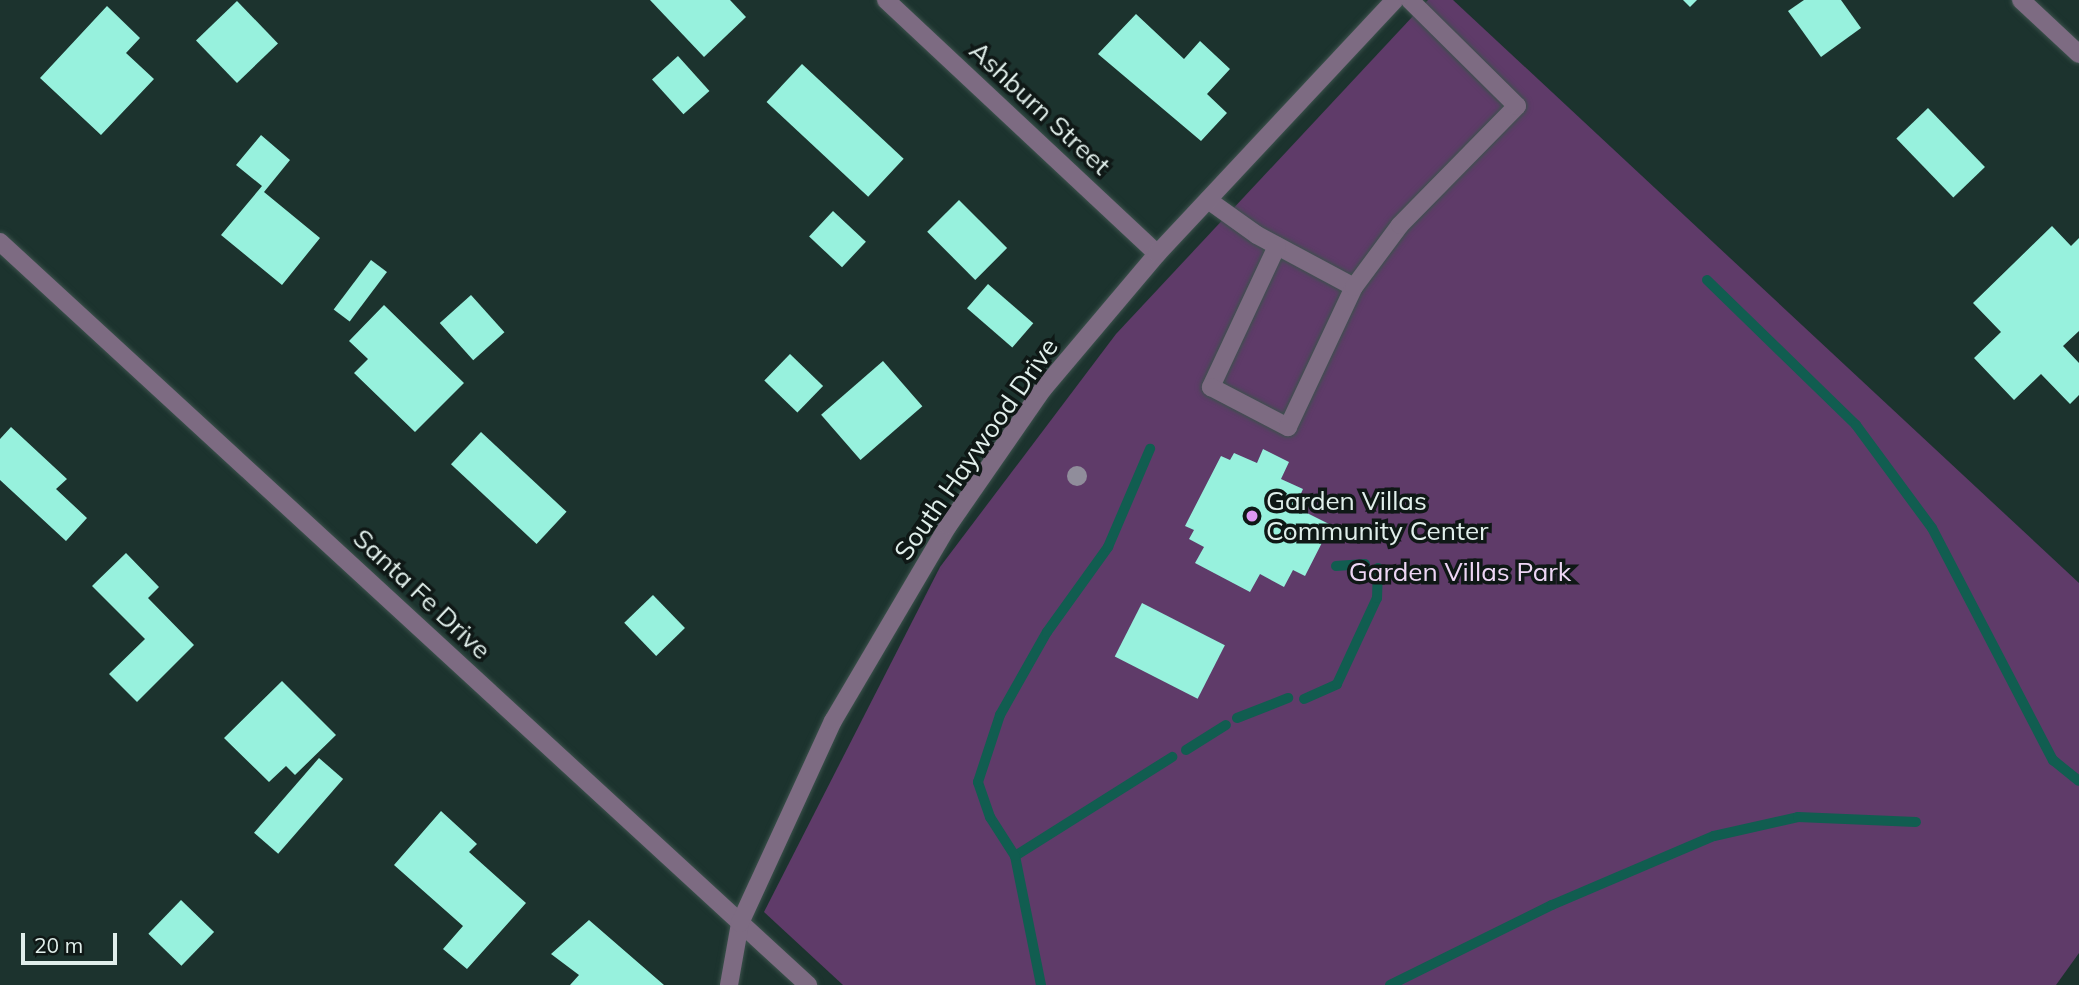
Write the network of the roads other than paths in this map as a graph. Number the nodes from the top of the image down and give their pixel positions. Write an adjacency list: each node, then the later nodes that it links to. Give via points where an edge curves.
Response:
1 (886, 0): 9 (street, Ashburn Street)
2 (1395, 0): 6 (street, South Haywood Drive)
3 (1410, 0): 10 (street, via 1517,106 1416,207)
4 (2021, 0): 5 (street)
5 (2079, 54)
6 (1208, 200): 8 (street); 9 (street, South Haywood Drive)
7 (0, 242): 11 (street, Santa Fe Drive)
8 (1277, 246): 10 (street); 10 (street, via 1212,387 1288,427)
9 (1157, 254): 11 (street, South Haywood Drive, via 1043,389 948,526 834,721)
10 (1354, 287)
11 (740, 923): 12 (street, South Haywood Drive); 13 (street, Santa Fe Drive)
12 (729, 985)
13 (808, 985)

